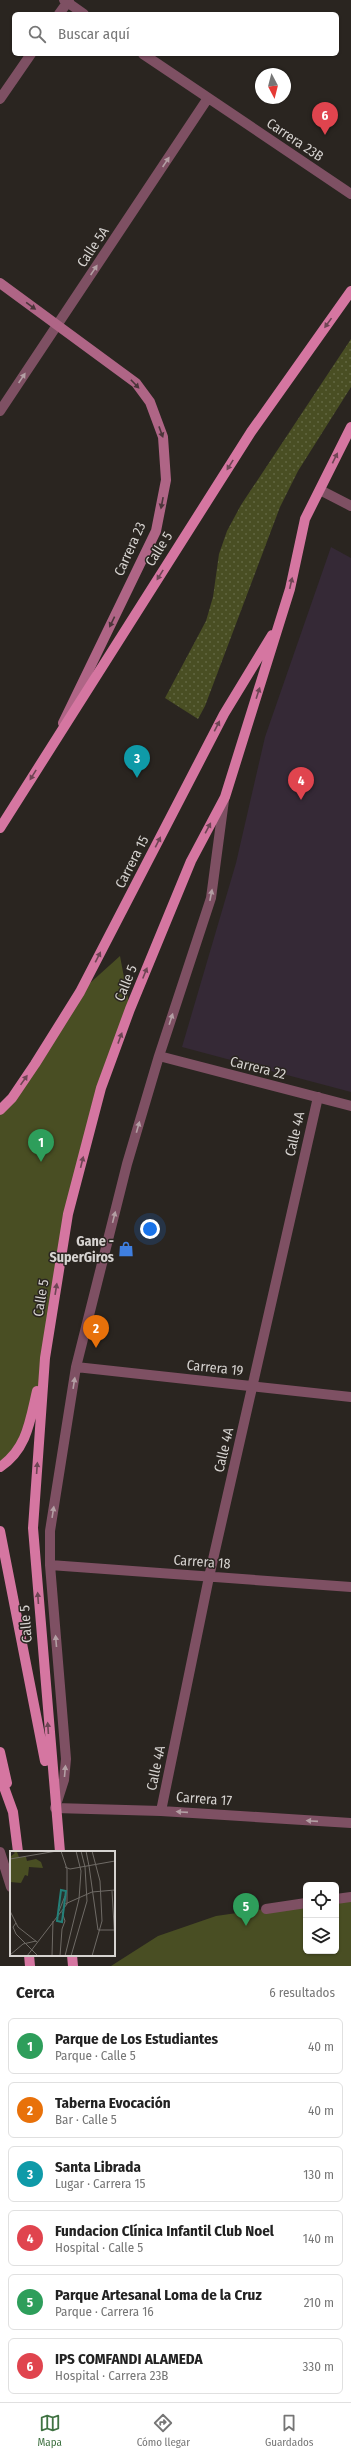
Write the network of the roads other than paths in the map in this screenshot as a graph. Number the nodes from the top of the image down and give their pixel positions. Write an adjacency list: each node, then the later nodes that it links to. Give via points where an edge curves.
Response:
1 (67, 1): 2 (street); 3 (street)
2 (60, 12)
3 (81, 12)
4 (31, 56): 7 (street)
5 (146, 56): 6 (street, Carrera 23B)
6 (208, 98): 8 (street, Carrera 23B); 11 (street, Calle 5A, one-way to 6)
7 (0, 100)
8 (351, 194)
9 (0, 283): 11 (main road, Carrera 23, one-way to 11)
10 (351, 292): 17 (main road, Calle 5, one-way to 17, via 251,432)
11 (57, 325): 12 (street, Calle 5A, one-way to 11); 17 (main road, Carrera 23, one-way to 17, via 136,383 150,402 163,437 166,480 156,531)
12 (0, 410)
13 (351, 427): 14 (main road, Calle 5, one-way to 13)
14 (320, 490): 15 (street); 16 (main road, Calle 5, one-way to 14, via 290,589 305,519)
15 (351, 506)
16 (280, 621): 18 (main road, Calle 5, one-way to 16); 23 (main road, Carrera 15, one-way to 16, via 12,1098 80,992 224,714)
17 (53, 742): 19 (main road, Calle 5, one-way to 19)
18 (225, 797): 20 (street, Calle 5, one-way to 18, via 211,898); 24 (main road, Calle 5, one-way to 18, via 68,1214 101,1088 130,1009 191,861)
19 (0, 828)
20 (159, 1056): 21 (street, Carrera 22); 25 (street, Calle 5, one-way to 20, via 127,1164)
21 (318, 1097): 22 (street, Carrera 22); 26 (street, Calle 4A)
22 (351, 1106)
23 (0, 1110)
24 (45, 1358): 28 (main road, via 28,1430 20,1450); 35 (main road, Calle 5, one-way to 24, via 32,1528)
25 (76, 1367): 26 (street, Carrera 19); 30 (street, Calle 5, one-way to 25, via 50,1531)
26 (253, 1387): 27 (street, Carrera 19); 31 (street, Calle 4A)
27 (351, 1397)
28 (0, 1467)
29 (0, 1531): 35 (main road)
30 (50, 1565): 31 (street, Carrera 18); 35 (street, Calle 5, one-way to 30, via 64,1780 66,1759)
31 (209, 1577): 32 (street, Carrera 18); 36 (street, Calle 4A)
32 (351, 1587)
33 (0, 1752): 37 (main road)
34 (0, 1776): 37 (main road)
35 (55, 1808): 36 (street, Carrera 17); 40 (main road, Calle 5)
36 (161, 1811): 38 (street, Carrera 17, one-way to 36)
37 (14, 1812): 39 (main road)
38 (351, 1824)
39 (18, 1851)
40 (60, 1851)
41 (0, 1852): 42 (street)
42 (10, 1884)
43 (351, 1897): 44 (street)
44 (339, 1899)
45 (303, 1904): 46 (street)
46 (266, 1909)
47 (29, 1956): 49 (main road)
48 (72, 1956): 50 (main road)
49 (30, 1966)
50 (73, 1966)

